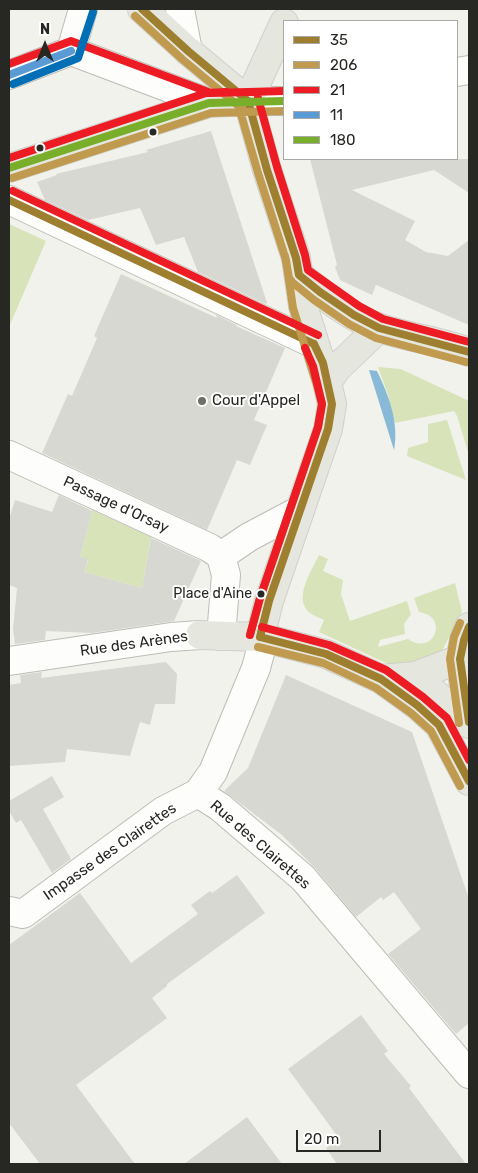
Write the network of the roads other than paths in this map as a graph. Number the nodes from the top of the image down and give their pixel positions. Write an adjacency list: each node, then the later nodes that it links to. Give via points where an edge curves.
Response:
1 (83, 9): 5 (street)
2 (142, 9): 6 (main road)
3 (180, 9): 6 (street)
4 (283, 26): 8 (main road)
5 (71, 51): 7 (street); 10 (street)
6 (188, 51): 8 (main road)
7 (9, 75)
8 (248, 101): 9 (street); 10 (main road); 13 (main road)
9 (283, 101)
10 (209, 103): 11 (main road)
11 (9, 168)
12 (9, 200): 15 (street)
13 (299, 275): 14 (main road, via 354,316); 15 (main road, via 303,306)
14 (379, 328): 16 (main road); 17 (main road)
15 (314, 344): 17 (main road)
16 (469, 352)
17 (327, 382): 19 (main road, via 332,404 328,429)
18 (9, 455): 20 (street, Passage d'Orsay)
19 (300, 510): 20 (street); 23 (main road)
20 (221, 556): 22 (street, via 226,575)
21 (469, 627): 24 (main road)
22 (210, 636): 23 (main road, Rue des Arènes); 25 (street, Rue des Arènes, via 171,637)
23 (260, 637): 27 (main road, via 326,654); 30 (street, Rue des Clairettes, via 256,668 213,772)
24 (460, 659): 26 (main road); 28 (main road)
25 (9, 661)
26 (415, 676): 27 (main road); 28 (main road)
27 (381, 679): 29 (main road, via 417,704 439,725)
28 (469, 723)
29 (469, 781)
30 (198, 793): 31 (street, Impasse des Clairettes, via 163,811); 32 (street, Rue des Clairettes, via 303,878)
31 (16, 913)
32 (469, 1074)

